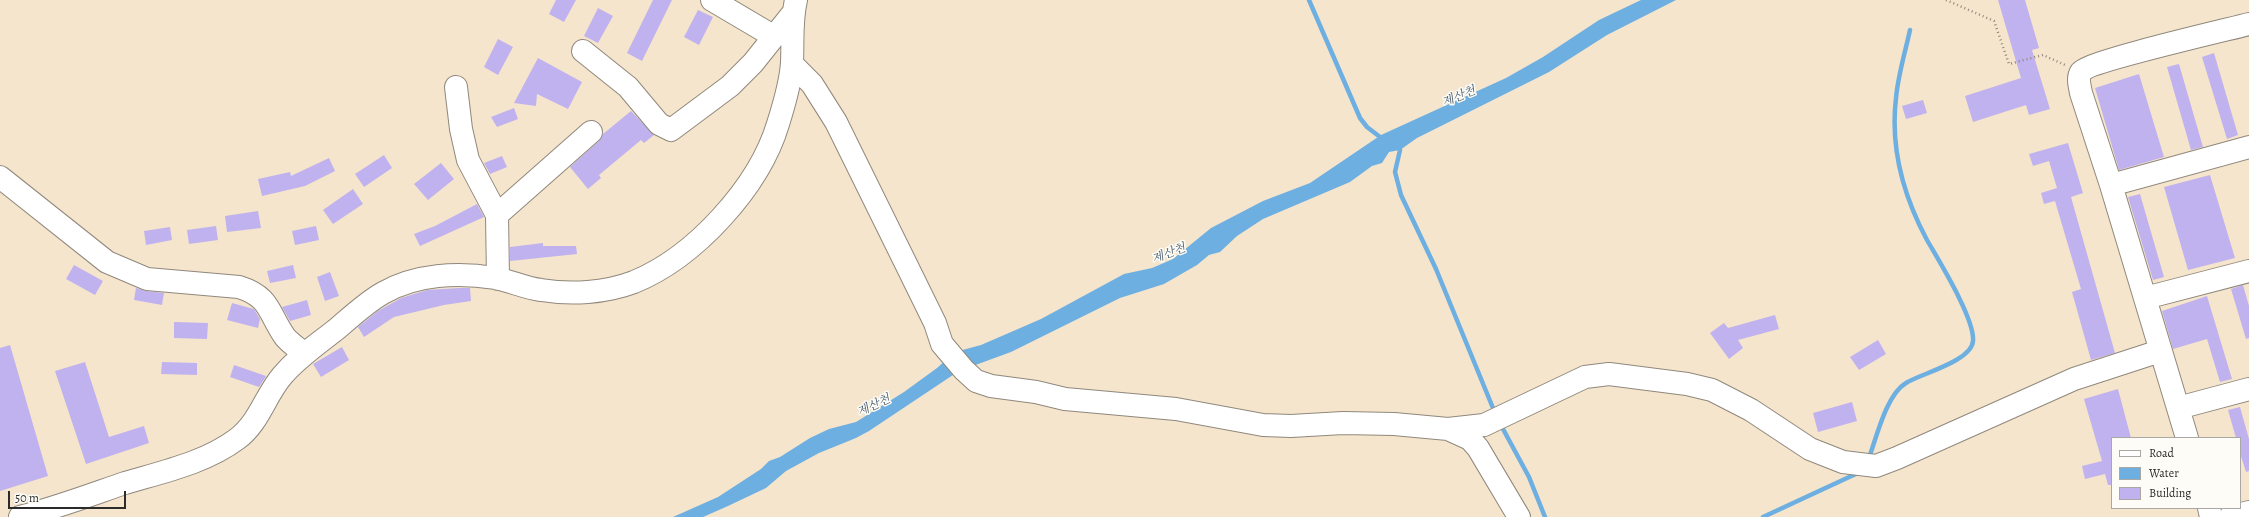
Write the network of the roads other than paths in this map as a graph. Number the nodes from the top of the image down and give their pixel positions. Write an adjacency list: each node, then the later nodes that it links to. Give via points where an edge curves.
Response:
1 (712, 0): 4 (street)
2 (794, 6): 4 (street); 6 (street)
3 (2249, 24): 11 (street, via 2125,56 2081,72 2081,93)
4 (773, 36): 5 (street, via 753,63 730,86 672,130 659,124 628,87)
5 (583, 51)
6 (792, 64): 14 (street, via 779,122 762,163 745,189 717,221 670,261 631,283 584,293 540,290); 20 (street, via 812,84 836,122 925,302 942,344 976,380 990,386 1073,400 1176,409 1263,426 1343,423)
7 (456, 87): 12 (street, via 468,160)
8 (591, 132): 12 (street)
9 (2249, 147): 11 (street)
10 (0, 177): 17 (street, via 107,262 147,278 239,287 261,296 286,338)
11 (2111, 185): 15 (street)
12 (497, 215): 14 (street)
13 (2249, 271): 15 (street)
14 (498, 279): 17 (street, via 439,276 397,286 382,293)
15 (2145, 298): 16 (street)
16 (2160, 351): 19 (street); 20 (street, via 2074,379 1876,466 1843,462 1810,449 1751,410 1712,390 1687,384 1609,374 1585,377 1484,424)
17 (304, 354): 23 (street, via 281,377 255,420 238,439 188,463)
18 (2249, 389): 19 (street)
19 (2178, 408): 21 (street)
20 (1448, 429): 24 (street, via 1470,439 1478,448)
21 (2187, 437)
22 (2249, 512): 25 (street)
23 (30, 516)
24 (1519, 517)
25 (2230, 517)

